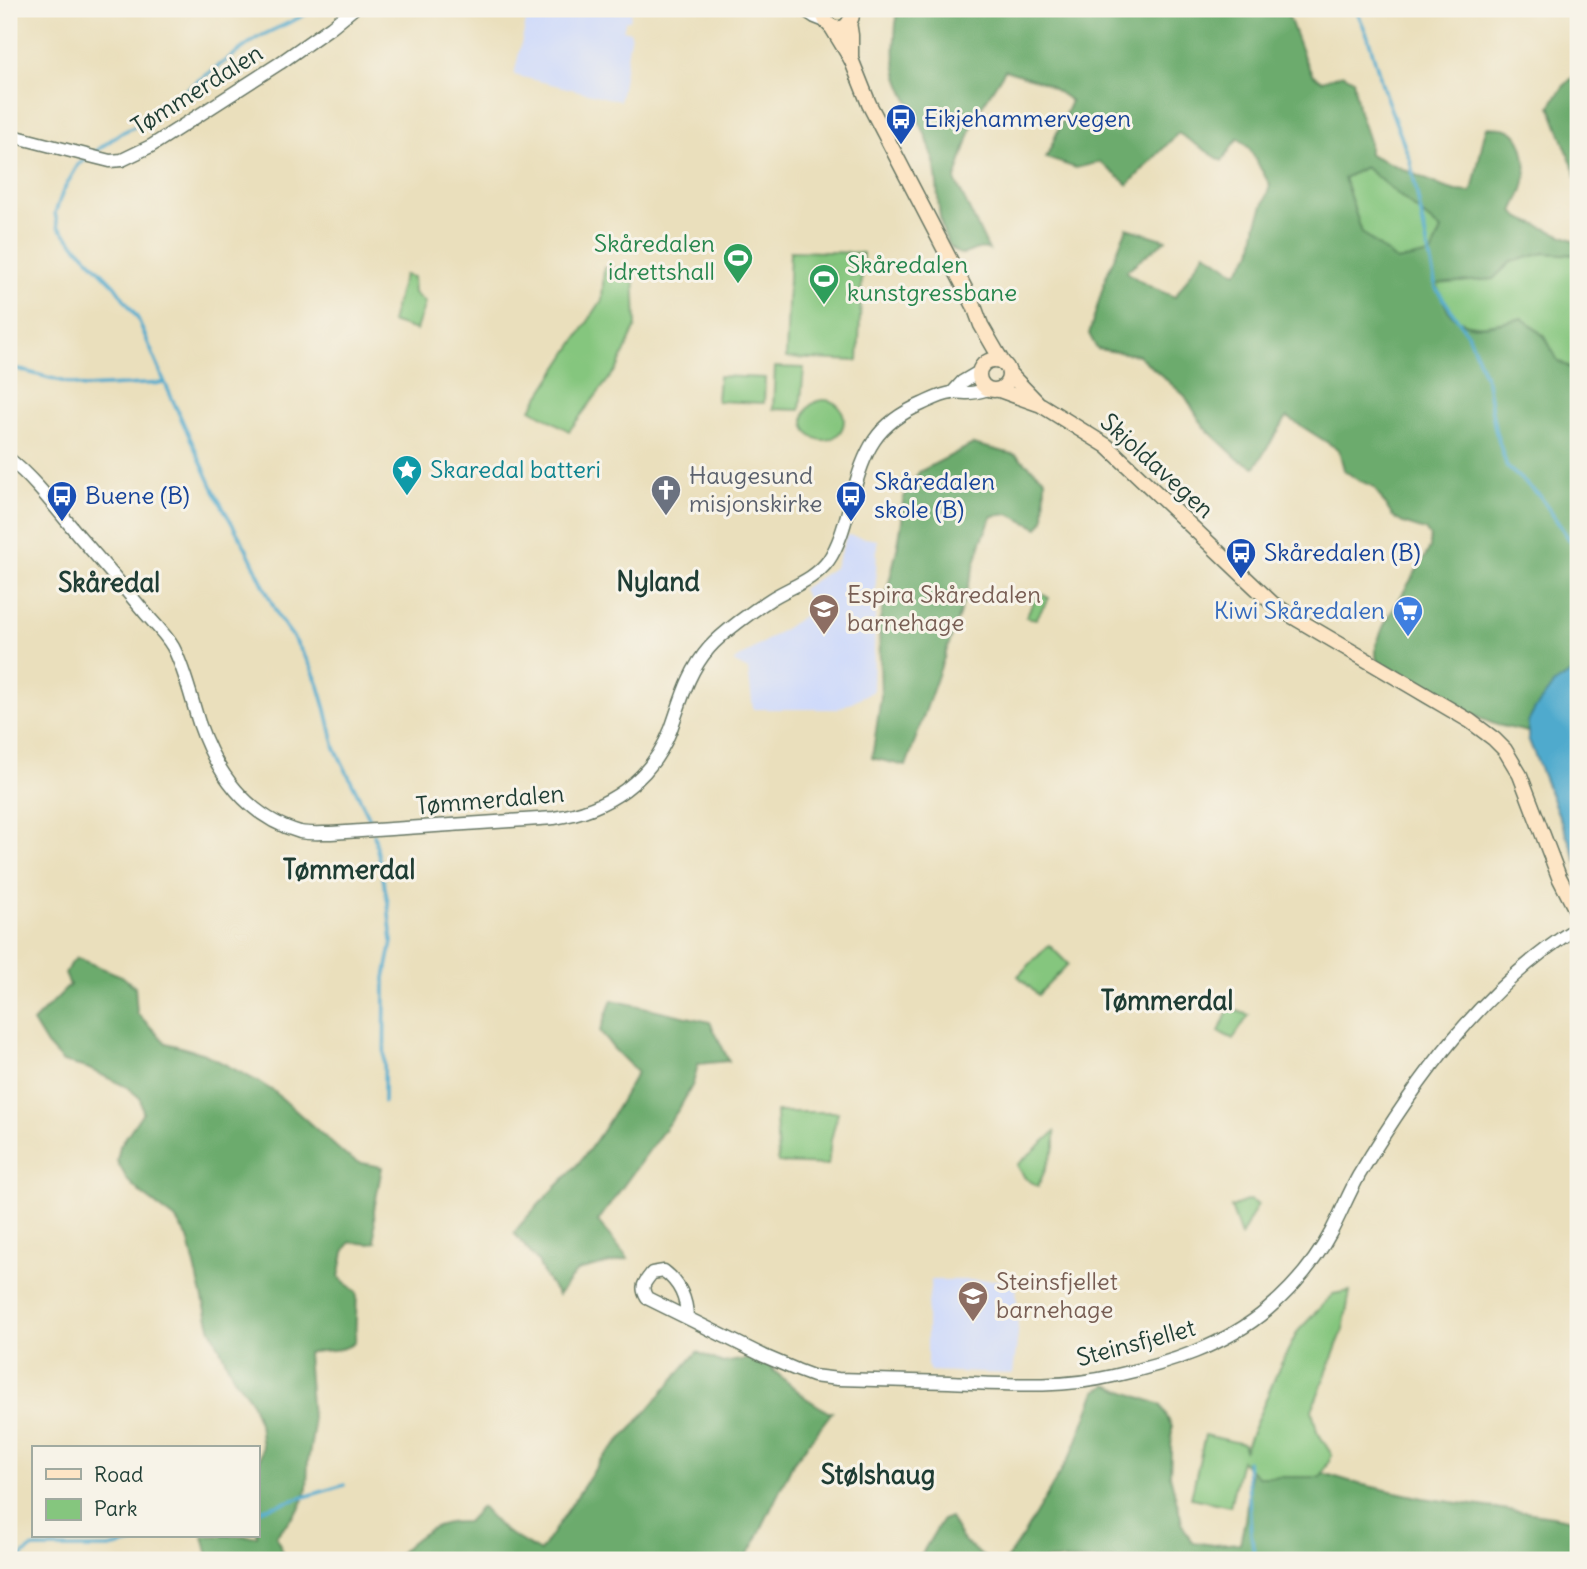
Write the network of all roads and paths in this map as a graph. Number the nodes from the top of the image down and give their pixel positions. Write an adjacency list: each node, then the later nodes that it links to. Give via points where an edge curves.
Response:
1 (353, 9): 6 (street, Tømmerdalen, via 280,63 122,160 94,158)
2 (803, 9): 4 (street)
3 (850, 16): 4 (main road, via 841,28); 5 (main road, Skjoldavegen)
4 (827, 19): 5 (main road, Skjoldavegen)
5 (851, 59): 7 (main road, Skjoldavegen, via 869,104)
6 (9, 135)
7 (981, 325): 8 (main road, Skjoldavegen); 9 (main road, Skjoldavegen)
8 (981, 368): 9 (main road, via 992,360); 10 (main road, via 981,383); 11 (street, Tømmerdalen)
9 (1006, 368): 10 (main road, via 1007,383); 12 (main road, Skjoldavegen)
10 (994, 389): 11 (street, Tømmerdalen); 12 (main road, Skjoldavegen)
11 (952, 393): 13 (street, Tømmerdalen, via 908,410 878,435 862,462 840,537 827,561 807,580 760,606 709,648 691,674 656,757 618,797 555,818 331,834 281,824 235,790 215,762 173,647)
12 (1041, 405): 14 (main road, Skjoldavegen, via 1107,446 1272,603 1494,739 1520,775)
13 (9, 459)
14 (1578, 914)
15 (1578, 927): 16 (street, Steinsfjellet, via 1506,984 1435,1061 1406,1099 1304,1274 1264,1313 1213,1344 1111,1377 1053,1384 838,1379 797,1370)
16 (687, 1318)

